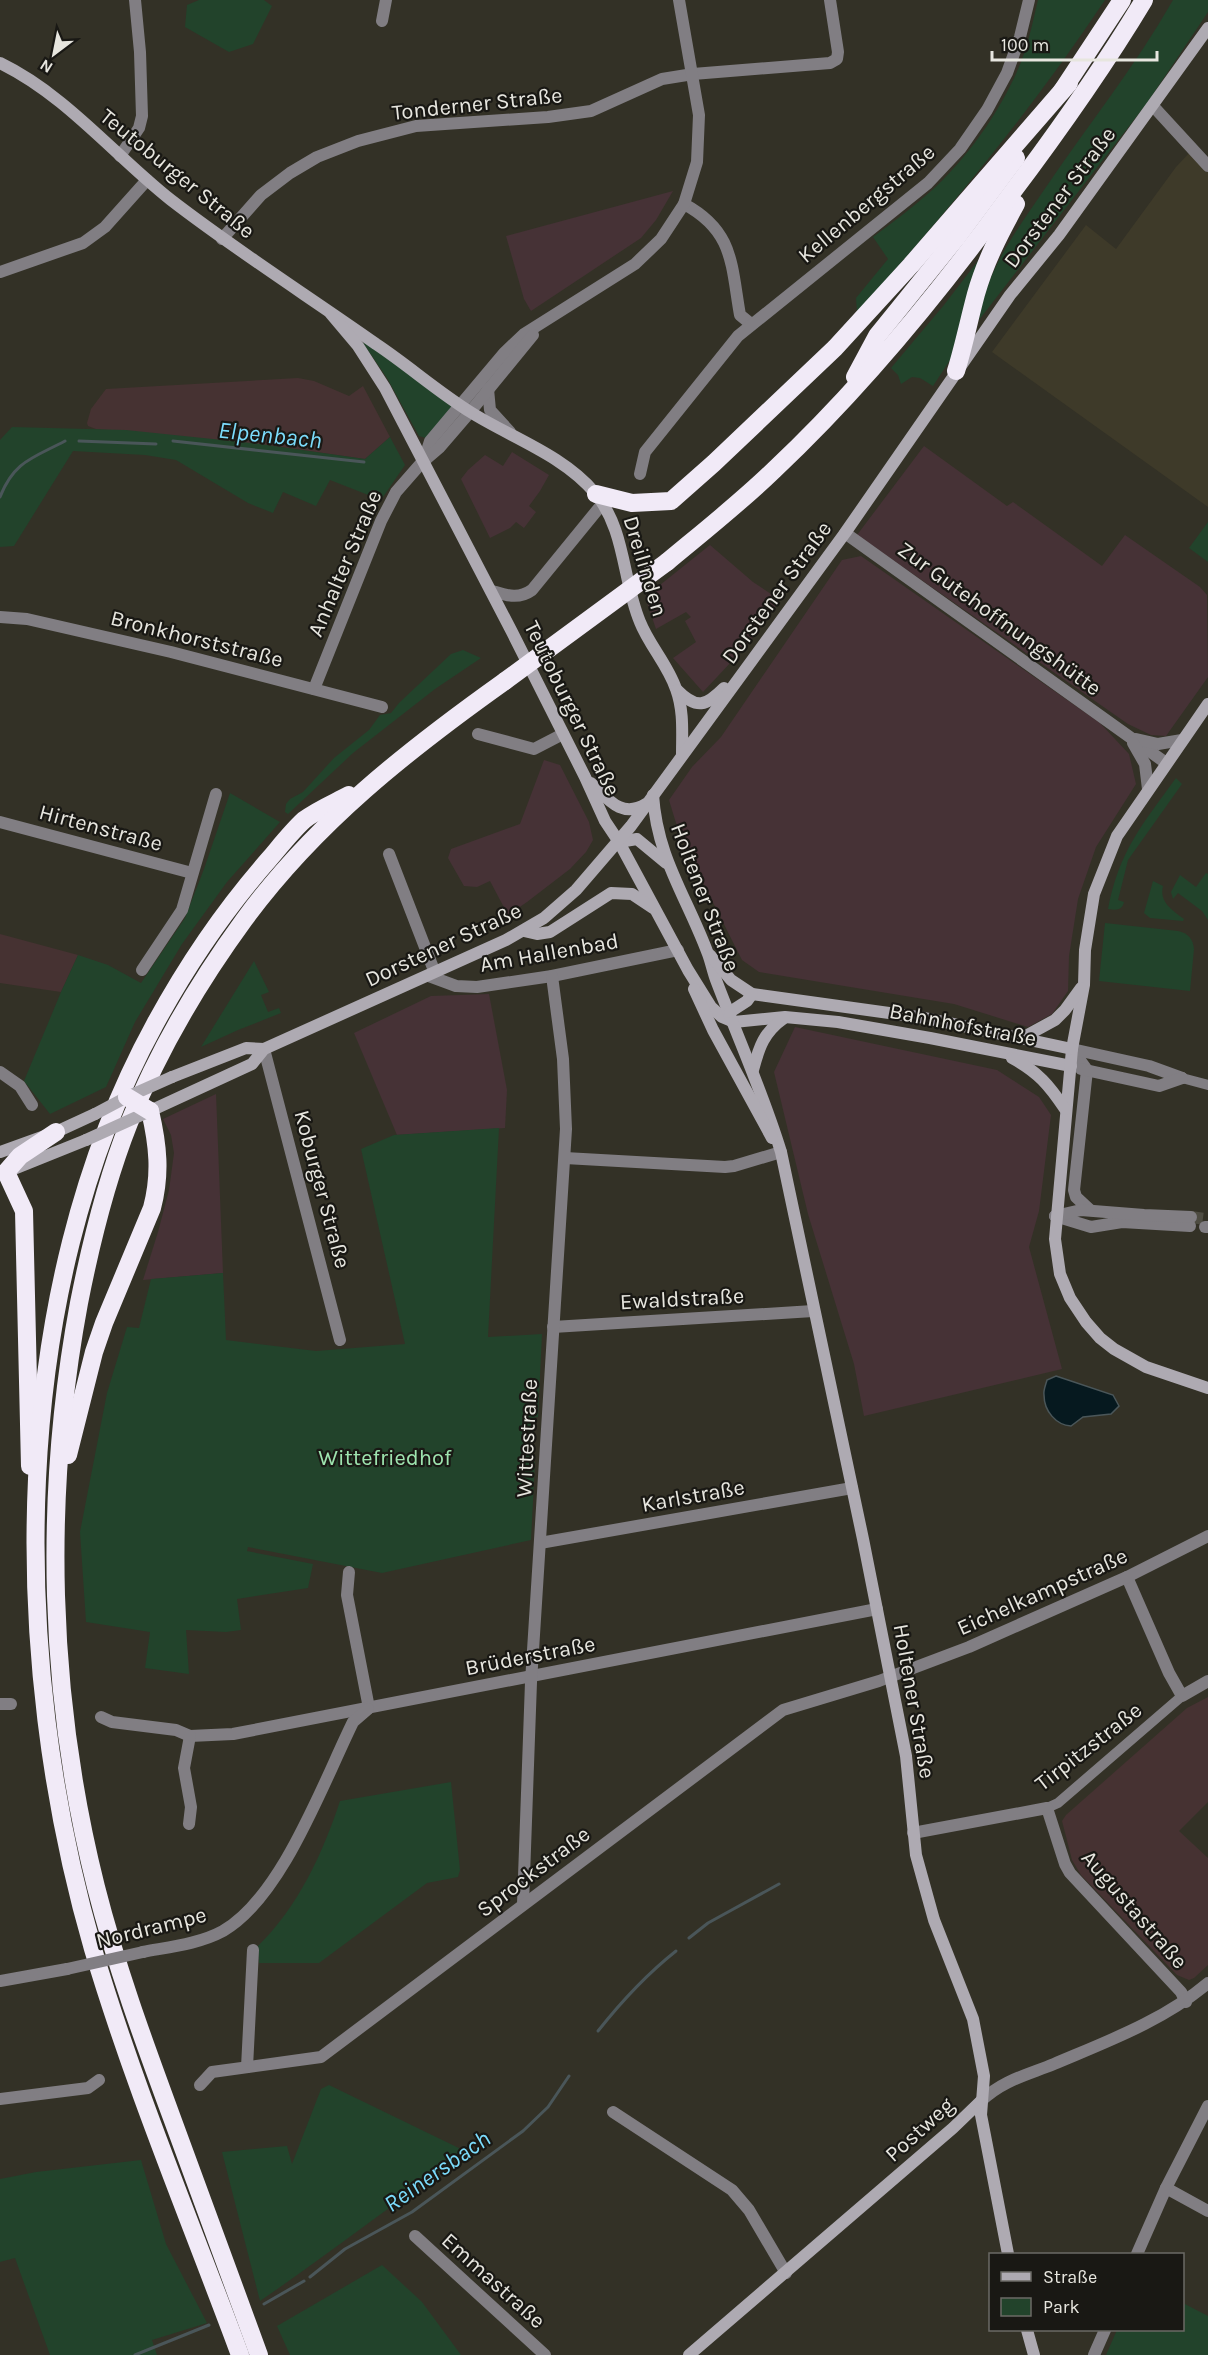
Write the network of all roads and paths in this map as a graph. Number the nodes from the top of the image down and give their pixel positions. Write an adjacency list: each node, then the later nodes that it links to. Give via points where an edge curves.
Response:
1 (135, 0): 15 (street, via 142,116 139,128)
2 (386, 0): 8 (street)
3 (679, 0): 11 (street)
4 (830, 0): 11 (street, Tonderner Straße, via 838,44 837,59 830,63)
5 (1029, 0): 22 (street, Kellenbergstraße, via 1007,73 960,149 927,183)
6 (1122, 0): 12 (highway)
7 (1144, 0): 14 (highway)
8 (382, 21)
9 (1208, 28): 13 (main road, Dorstener Straße)
10 (0, 63): 15 (main road, Teutoburger Straße, via 47,92)
11 (693, 74): 18 (street, via 699,142); 19 (street, Tonderner Straße, via 662,79 580,113 416,126 358,141 290,173 261,195)
12 (1069, 82): 26 (highway, via 976,212 878,336); 31 (highway, via 835,348 671,501 651,504)
13 (1153, 106): 16 (street); 24 (main road, Dorstener Straße)
14 (1045, 149): 24 (highway, via 985,268); 26 (highway, via 933,298)
15 (120, 156): 17 (main road, Teutoburger Straße)
16 (1208, 166)
17 (147, 180): 19 (main road, Teutoburger Straße); 20 (street, via 105,227 83,243)
18 (684, 204): 22 (street, via 718,230 732,267 740,315); 23 (street, via 661,239 635,264)
19 (222, 238): 21 (main road, Teutoburger Straße)
20 (0, 272)
21 (331, 314): 27 (main road, Teutoburger Straße); 29 (main road, Teutoburger Straße, via 372,366)
22 (751, 324): 30 (street, Kellenbergstraße, via 645,452)
23 (540, 326): 25 (street); 27 (street, via 524,334 504,354)
24 (956, 371): 32 (main road, Dorstener Straße)
25 (488, 389): 27 (street); 28 (street, via 492,414)
26 (841, 403): 47 (highway, bridge, via 773,471 667,562 442,726)
27 (466, 409): 28 (main road, Dreilinden); 29 (street, Anhalter Straße, via 439,448)
28 (511, 433): 31 (main road, Dreilinden, via 566,467)
29 (424, 460): 33 (main road, Teutoburger Straße); 36 (street, Anhalter Straße, via 396,492 381,521)
30 (640, 474)
31 (599, 498): 33 (street, Teutoburger Straße, via 532,590 516,597); 37 (main road, Dreilinden, via 619,537 627,584 639,621)
32 (845, 533): 35 (main road, Dorstener Straße); 42 (street, Zur Gutehoffnungshütte)
33 (492, 591): 41 (main road, Teutoburger Straße)
34 (0, 616): 36 (street, Bronkhorststraße, via 171,652)
35 (753, 659): 37 (main road, Dreilinden, via 707,702 690,701); 44 (main road, Dorstener Straße)
36 (314, 689): 39 (street, Bronkhorststraße)
37 (676, 689): 44 (main road, Dreilinden, via 683,718)
38 (1208, 704): 43 (main road)
39 (382, 707)
40 (478, 734): 41 (street, via 534,749)
41 (563, 734): 46 (main road, Teutoburger Straße)
42 (1130, 737): 43 (street, Zur Gutehoffnungshütte, via 1158,744); 45 (street, Zur Gutehoffnungshütte); 48 (street, Zur Gutehoffnungshütte, via 1144,764)
43 (1182, 740): 45 (main road)
44 (682, 755): 50 (main road, Dorstener Straße)
45 (1166, 763): 48 (main road)
46 (585, 777): 50 (main road, via 618,807 631,810); 52 (main road, Teutoburger Straße)
47 (369, 785): 95 (highway, via 307,817 260,868 204,943 162,1012 121,1092 88,1182 64,1274 46,1379); 96 (highway, via 305,847 245,918 178,1021 146,1084 114,1165 90,1249 66,1371)
48 (1148, 789): 64 (main road, via 1114,842 1094,894)
49 (216, 794): 55 (street)
50 (650, 799): 52 (main road, Dorstener Straße); 54 (main road, Holtener Straße)
51 (0, 822): 55 (street, Hirtenstraße)
52 (619, 842): 54 (main road, via 637,839); 56 (main road, Holtener Straße); 57 (main road, Dorstener Straße, via 576,890)
53 (389, 854): 62 (street)
54 (667, 864): 59 (main road, Holtener Straße)
55 (192, 873): 60 (street, via 182,910)
56 (655, 909): 57 (main road, via 632,894 611,893 550,932); 58 (main road, Holtener Straße)
57 (524, 931): 62 (main road, Dorstener Straße)
58 (678, 950): 61 (main road, Holtener Straße); 63 (street, Am Hallenbad)
59 (708, 954): 65 (main road, Bahnhofstraße, via 731,980); 67 (main road, Holtener Straße)
60 (142, 970)
61 (688, 970): 67 (main road, Holtener Straße, via 711,1007); 69 (main road, Holtener Straße, via 698,1002)
62 (432, 975): 63 (street, Am Hallenbad, via 465,988); 70 (main road, Dorstener Straße)
63 (552, 976): 86 (street, Wittestraße, via 566,1093)
64 (1084, 985): 68 (main road, via 1055,1020); 71 (main road)
65 (752, 994): 67 (main road); 68 (main road, Bahnhofstraße, via 924,1018)
66 (784, 1017): 67 (main road, Bahnhofstraße); 72 (main road, Bahnhofstraße, via 869,1027); 74 (main road, via 762,1041)
67 (730, 1018): 69 (main road); 74 (main road, Holtener Straße)
68 (1022, 1038): 71 (main road, Bahnhofstraße)
69 (720, 1043): 85 (main road, Holtener Straße)
70 (264, 1049): 79 (main road, Dorstener Straße, bridge, via 246,1048); 82 (main road, Dorstener Straße, via 252,1064); 92 (street, Koburger Straße)
71 (1072, 1049): 73 (main road); 75 (street); 77 (street, Bahnhofstraße, via 1149,1066)
72 (1003, 1053): 73 (main road, Bahnhofstraße); 81 (main road, via 1040,1075)
73 (1071, 1066): 75 (street, Bahnhofstraße); 81 (main road)
74 (753, 1070): 85 (main road, Holtener Straße)
75 (1087, 1070): 77 (street, Bahnhofstraße, via 1160,1086); 88 (street, via 1074,1190)
76 (0, 1072): 80 (street, via 20,1086)
77 (1182, 1078): 78 (street, Bahnhofstraße)
78 (1208, 1085)
79 (127, 1096): 82 (highway, bridge); 83 (main road, Dorstener Straße, bridge)
80 (32, 1105)
81 (1065, 1109): 89 (main road)
82 (150, 1111): 87 (main road, Dorstener Straße, bridge); 96 (highway, via 159,1153 157,1190 94,1352)
83 (56, 1132): 84 (main road, Dorstener Straße); 87 (highway, via 20,1156)
84 (0, 1152)
85 (781, 1152): 86 (street, via 725,1167); 90 (main road, Holtener Straße)
86 (565, 1158): 91 (street, Wittestraße)
87 (3, 1174): 95 (highway, via 24,1211 28,1456)
88 (1086, 1207): 89 (street); 89 (street, via 1191,1221 1122,1222 1091,1227)
89 (1055, 1216): 93 (main road, via 1060,1274 1077,1310 1096,1334 1134,1361)
90 (813, 1311): 91 (street, Ewaldstraße); 94 (main road, Holtener Straße)
91 (553, 1327): 98 (street, Wittestraße)
92 (340, 1340)
93 (1208, 1388)
94 (852, 1488): 98 (street, Karlstraße); 101 (main road, Holtener Straße)
95 (37, 1506): 132 (highway, via 43,1694 62,1824 78,1892 129,2057)
96 (56, 1507): 133 (highway, via 62,1691 96,1887 147,2050)
97 (1208, 1536): 100 (street, Eichelkampstraße)
98 (540, 1543): 103 (street, Wittestraße)
99 (350, 1572): 106 (street, via 347,1595)
100 (1127, 1577): 102 (street, Eichelkampstraße, via 969,1647); 105 (street)
101 (877, 1609): 102 (main road, Holtener Straße); 103 (street, Brüderstraße)
102 (890, 1675): 111 (main road, Holtener Straße, via 906,1756); 112 (street, Sprockstraße, via 783,1710)
103 (533, 1676): 106 (street, Brüderstraße); 112 (street, Wittestraße)
104 (1208, 1681): 105 (street, Tirpitzstraße)
105 (1182, 1696): 109 (street, Tirpitzstraße)
106 (369, 1708): 108 (street, Brüderstraße, via 233,1734); 114 (street, Nordrampe, bridge, via 353,1722 284,1863 254,1906 222,1931 176,1946)
107 (101, 1717): 108 (street, Brüderstraße)
108 (190, 1736): 110 (street, via 184,1768 191,1808)
109 (1047, 1808): 111 (street, Tirpitzstraße); 116 (street, Augustastraße, via 1070,1873)
110 (189, 1824)
111 (913, 1833): 121 (main road, Holtener Straße, via 931,1910 973,2019 983,2071)
112 (523, 1904): 117 (street, Sprockstraße, via 321,2057)
113 (253, 1950): 117 (street)
114 (0, 1981)
115 (1208, 1983): 116 (street, Postweg)
116 (1186, 2002): 121 (street, Postweg, via 1140,2026 1001,2085)
117 (247, 2067): 119 (street, Sprockstraße, via 212,2072)
118 (99, 2080): 120 (street, via 88,2088)
119 (200, 2085)
120 (0, 2099)
121 (981, 2100): 127 (main road, Holtener Straße); 129 (main road, Postweg)
122 (1208, 2106): 124 (street)
123 (613, 2112): 129 (street, via 732,2190)
124 (1166, 2188): 125 (street); 128 (street)
125 (1208, 2211)
126 (415, 2236): 134 (street, Emmastraße)
127 (1008, 2253)
128 (1137, 2253)
129 (786, 2273): 135 (main road, Postweg)
130 (1027, 2331): 136 (main road)
131 (1105, 2331): 137 (street)
132 (240, 2355)
133 (259, 2355)
134 (545, 2355)
135 (689, 2355)
136 (1034, 2355)
137 (1094, 2355)

